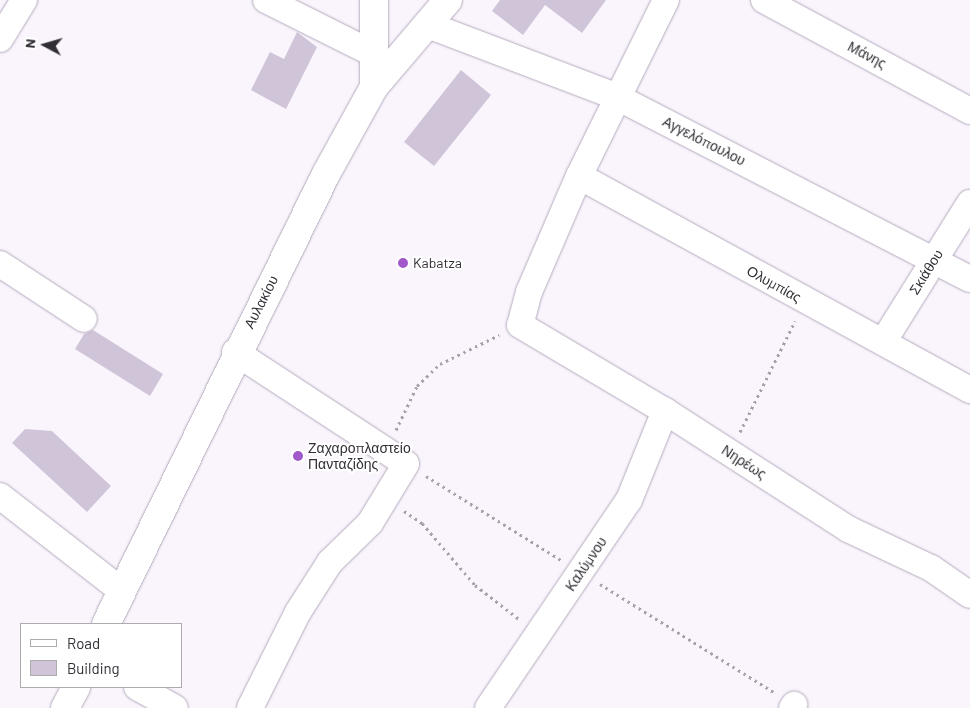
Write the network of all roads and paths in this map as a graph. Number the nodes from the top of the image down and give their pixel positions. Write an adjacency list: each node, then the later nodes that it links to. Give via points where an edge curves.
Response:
1 (24, 0): 8 (street)
2 (266, 0): 9 (street)
3 (374, 0): 9 (main road)
4 (448, 0): 7 (main road, Αυλακίου)
5 (666, 0): 11 (street)
6 (764, 0): 12 (street, Μάνης)
7 (428, 24): 10 (main road, Αυλακίου); 11 (street, Αγγελόπουλου)
8 (0, 39)
9 (374, 54): 10 (main road)
10 (374, 88): 22 (main road, Αυλακίου)
11 (615, 96): 13 (street); 15 (street, Αγγελόπουλου)
12 (970, 111)
13 (579, 176): 18 (street, Ολυμπίας); 20 (street, via 529,292)
14 (970, 203): 15 (street, Σκιάθου)
15 (934, 260): 17 (street, Αγγελόπουλου); 21 (street, Σκιάθου)
16 (0, 264): 19 (street)
17 (970, 279)
18 (805, 301): 21 (street, Ολυμπίας); 26 (path)
19 (84, 319)
20 (520, 325): 24 (street, Νηρέως); 25 (path, via 440,364 417,386)
21 (883, 342): 23 (street, Ολυμπίας)
22 (236, 352): 25 (street); 29 (main road, Αυλακίου)
23 (970, 390)
24 (665, 411): 26 (street, Νηρέως); 32 (street, Καλύμνου, via 629,500)
25 (386, 451): 28 (street, via 406,464)
26 (730, 452): 30 (street, Νηρέως, via 848,529 931,568)
27 (0, 496): 29 (street)
28 (386, 497): 32 (path, via 422,523 475,585); 37 (street, via 370,523 330,562 298,612)
29 (122, 591): 31 (main road, Αυλακίου)
30 (970, 595)
31 (106, 623)
32 (538, 633): 38 (street, Καλύμνου)
33 (75, 688): 35 (main road)
34 (139, 688): 36 (street)
35 (65, 708)
36 (175, 708)
37 (250, 708)
38 (488, 708)

